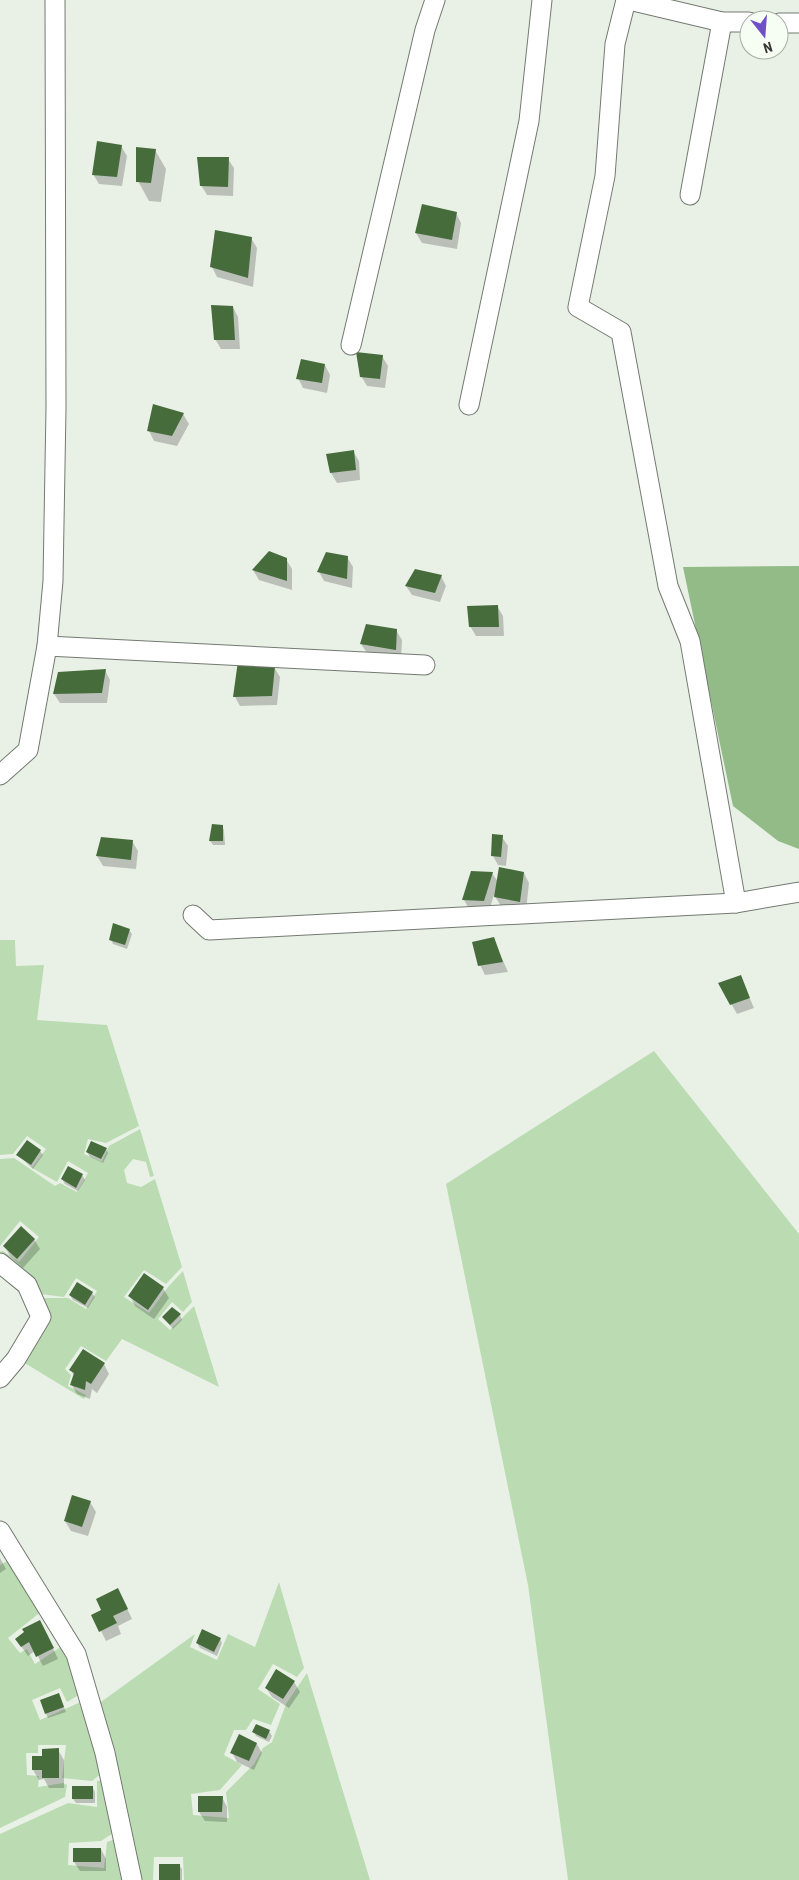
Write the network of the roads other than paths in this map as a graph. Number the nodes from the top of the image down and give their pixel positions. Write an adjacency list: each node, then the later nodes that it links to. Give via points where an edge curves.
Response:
1 (55, 0): 10 (street, via 56,408 53,581)
2 (435, 0): 8 (street, via 425,30)
3 (542, 0): 9 (street, via 530,121)
4 (627, 0): 5 (street); 14 (street, via 615,44 605,176 578,307 621,332 668,586 690,641)
5 (722, 22): 6 (street); 7 (street)
6 (739, 22)
7 (690, 195)
8 (351, 345)
9 (469, 405)
10 (47, 646): 11 (street); 12 (street, via 28,750)
11 (425, 665)
12 (0, 775)
13 (799, 892): 14 (street)
14 (736, 903): 15 (street, via 209,930)
15 (194, 916)
16 (0, 1263): 17 (street, via 27,1285 41,1317 16,1360)
17 (0, 1378)
18 (0, 1531): 19 (street, via 76,1654 105,1753)
19 (132, 1880)

